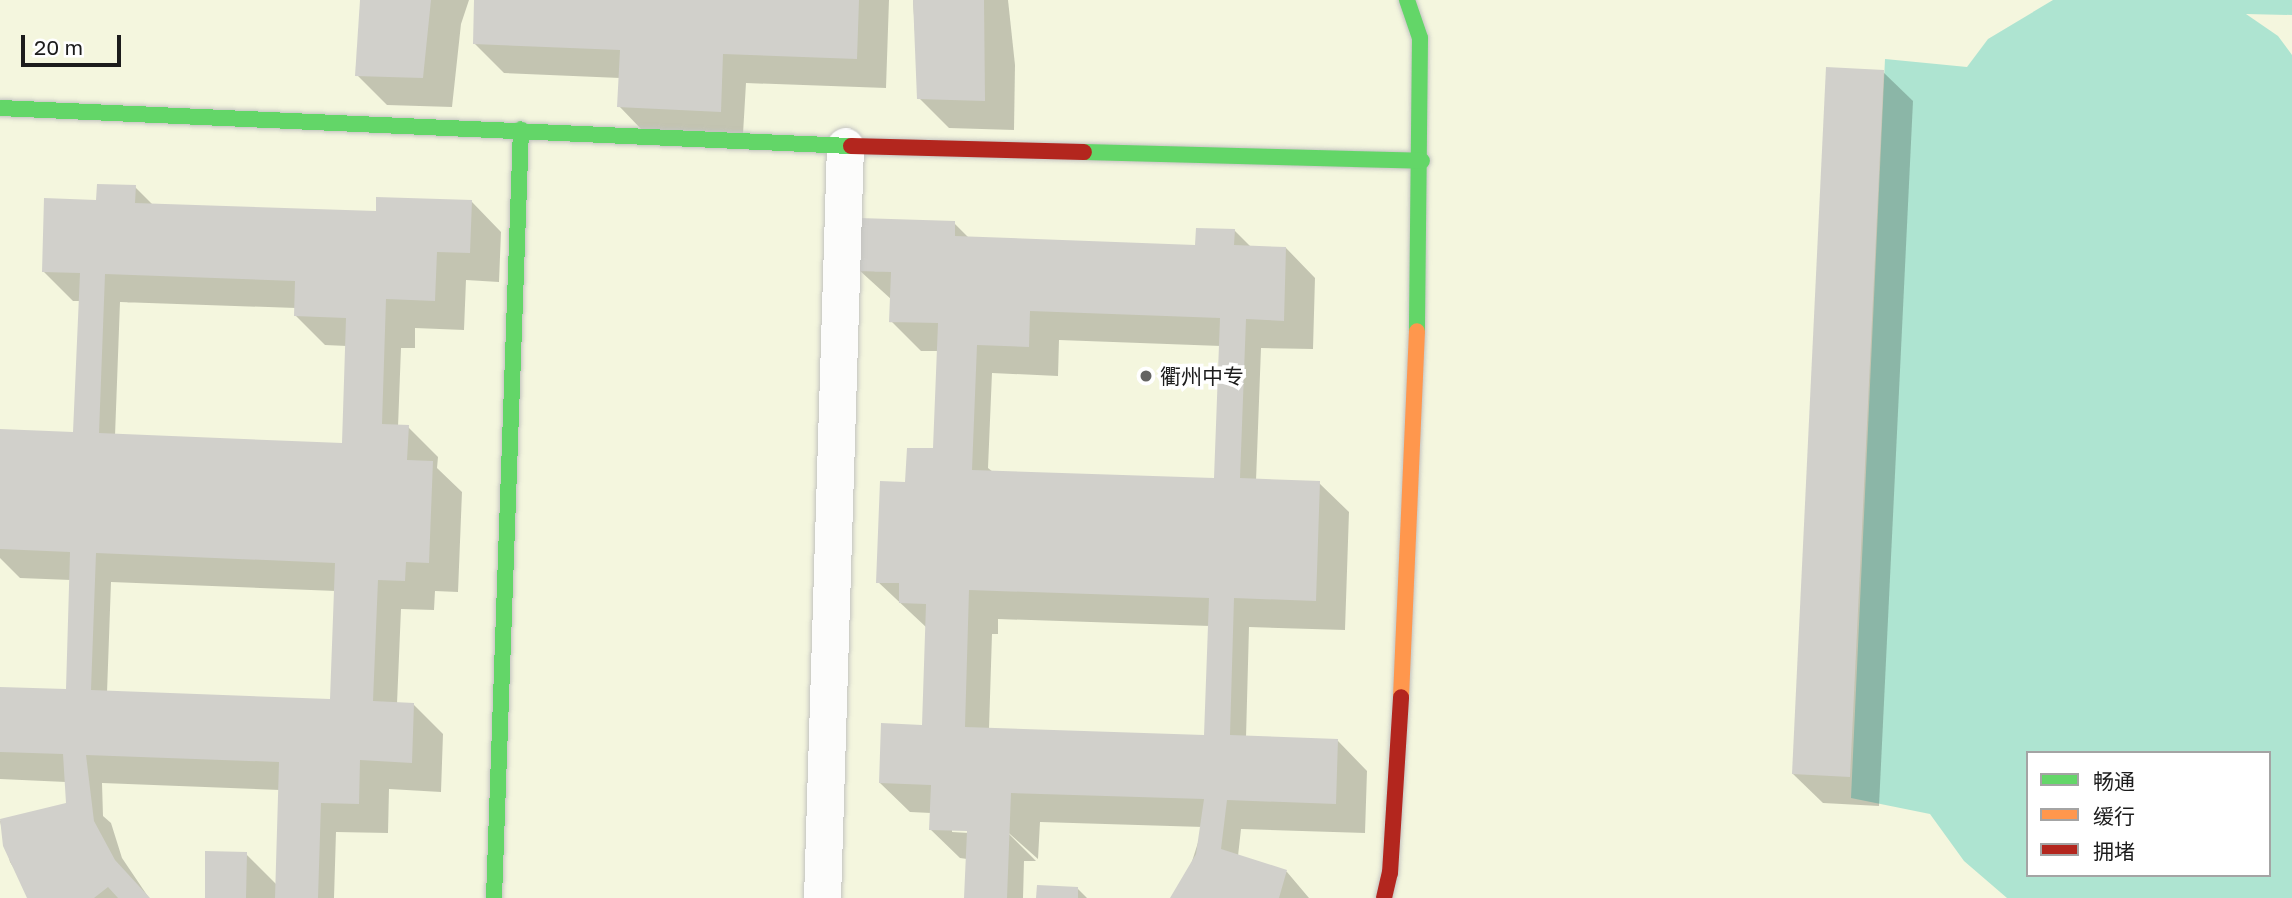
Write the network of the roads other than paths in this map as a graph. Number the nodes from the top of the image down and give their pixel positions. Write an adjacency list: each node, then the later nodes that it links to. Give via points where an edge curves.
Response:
1 (1407, 0): 5 (street, via 1420,38)
2 (0, 108): 3 (street)
3 (521, 129): 4 (street); 6 (street)
4 (845, 146): 5 (street); 7 (street)
5 (1422, 161): 8 (street, via 1412,524 1391,859)
6 (494, 898)
7 (822, 898)
8 (1384, 898)

